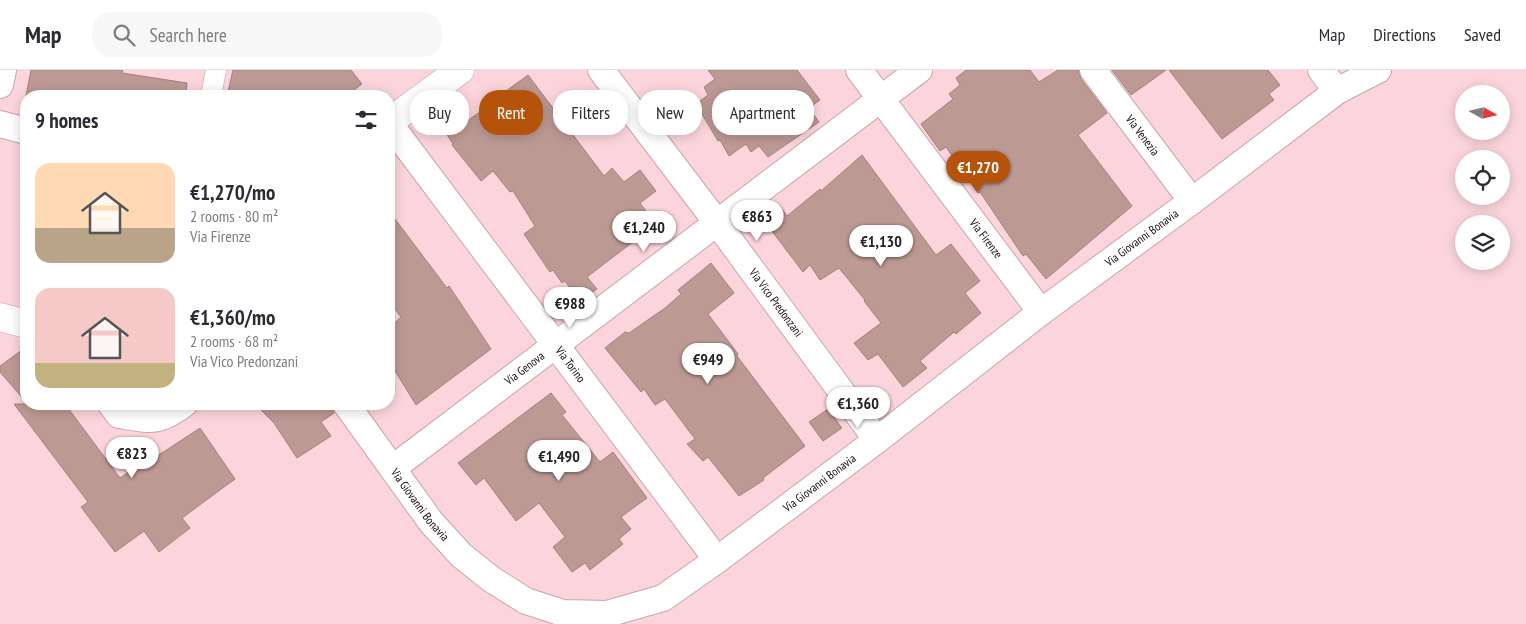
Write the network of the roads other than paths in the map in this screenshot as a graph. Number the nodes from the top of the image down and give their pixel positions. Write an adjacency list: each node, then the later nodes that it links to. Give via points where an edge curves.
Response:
1 (3, 70): 10 (street)
2 (216, 70): 11 (street)
3 (460, 70): 14 (street)
4 (601, 70): 19 (street, Via Vico Predonzani)
5 (859, 70): 13 (street, Via Firenze)
6 (919, 70): 13 (street, Via Genova)
7 (1093, 70): 18 (street, Via Venezia)
8 (1322, 70): 12 (street)
9 (1378, 70): 12 (street, Via Giovanni Bonavia)
10 (0, 85)
11 (212, 90)
12 (1337, 91): 18 (street, Via Giovanni Bonavia)
13 (881, 100): 19 (street, Via Genova); 20 (street, Via Firenze)
14 (395, 118)
15 (0, 124): 16 (street)
16 (20, 129)
17 (395, 130): 23 (street, Via Torino)
18 (1192, 200): 20 (street, Via Giovanni Bonavia)
19 (718, 224): 23 (street, Via Genova); 27 (street, Via Vico Predonzani)
20 (1041, 312): 27 (street, Via Giovanni Bonavia)
21 (0, 317): 22 (street)
22 (20, 322)
23 (556, 345): 28 (street, Via Genova); 29 (street, Via Torino)
24 (115, 410): 25 (street, via 119,415 153,420)
25 (176, 410)
26 (350, 410): 28 (street, Via Giovanni Bonavia)
27 (877, 440): 29 (street, Via Giovanni Bonavia)
28 (393, 468): 29 (street, Via Giovanni Bonavia, via 431,522 461,555 490,579 526,601 563,613 607,614 663,598)
29 (717, 560)

